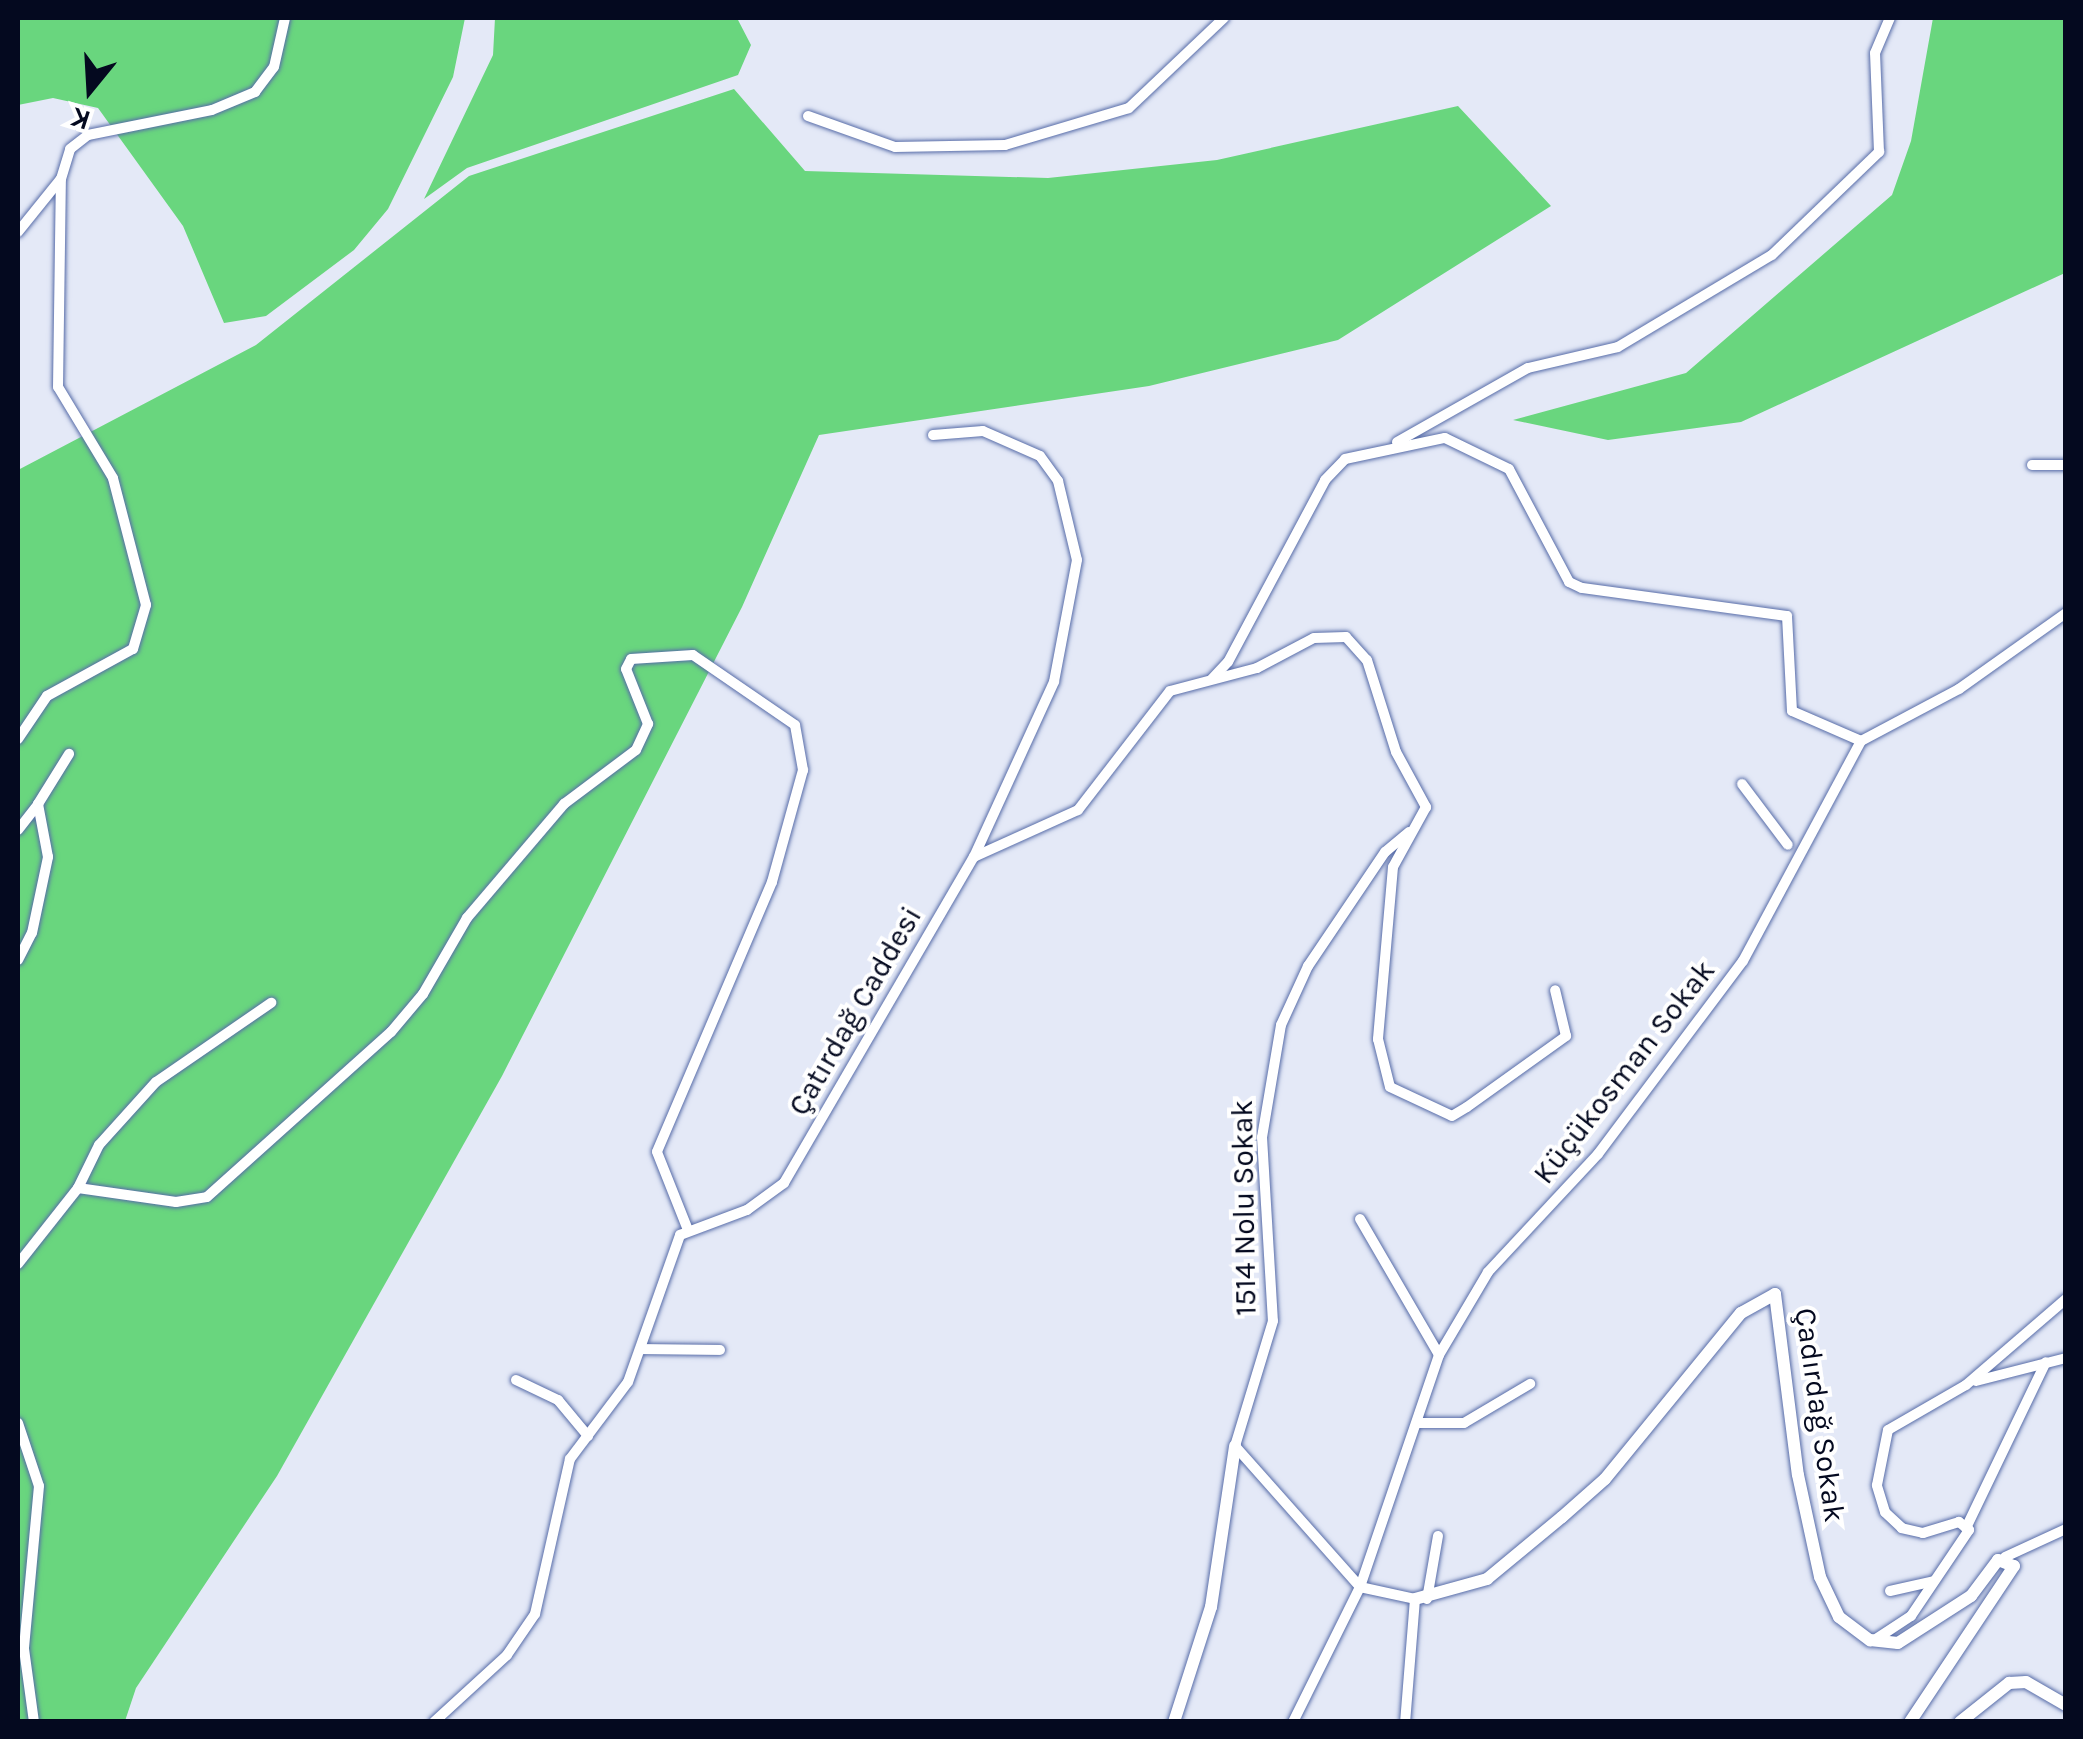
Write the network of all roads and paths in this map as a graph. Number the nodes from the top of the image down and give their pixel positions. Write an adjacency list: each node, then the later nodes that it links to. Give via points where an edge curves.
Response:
1 (285, 18): 5 (street, via 274,67 255,92 212,110 88,135 70,149)
2 (1224, 18): 4 (street, via 1129,108 1006,146 895,147)
3 (1890, 18): 8 (street, via 1875,53 1879,152 1772,255 1618,347 1528,368)
4 (808, 116)
5 (61, 179): 6 (street); 13 (street, via 58,387 113,478 146,605 134,649 47,696)
6 (18, 232)
7 (933, 435): 21 (street, Çatırdağ Caddesi, via 984,431 1040,456 1058,482 1077,560 1054,682)
8 (1391, 445): 12 (street, via 1345,459 1325,480 1228,662); 14 (street, via 1445,438 1508,469 1570,582 1582,588 1787,616 1792,711)
9 (2032, 464): 10 (street)
10 (2066, 465)
11 (2066, 612): 14 (street, via 1959,689)
12 (1212, 679): 18 (street, via 1256,668 1314,638 1358,646 1396,752 1426,807); 21 (street, via 1170,692 1078,810)
13 (18, 739)
14 (1861, 741): 32 (street, Küçükosman Sokak, via 1743,961 1598,1154 1488,1272)
15 (70, 754): 17 (street)
16 (1742, 784): 20 (street)
17 (38, 804): 19 (street); 22 (street, via 48,857 36,920)
18 (1414, 828): 23 (street, via 1392,867 1378,1040 1390,1087 1452,1116 1566,1036); 41 (street, 1514 Nolu Sokak, via 1375,866 1308,966 1282,1025 1262,1137 1273,1321)
19 (18, 830)
20 (1788, 845)
21 (974, 858): 27 (street, Çatırdağ Caddesi, via 784,1183 747,1210)
22 (18, 960)
23 (1555, 990)
24 (271, 1003): 25 (street, via 156,1082 100,1144)
25 (78, 1188): 27 (street, via 176,1202 207,1197 391,1032 423,994 467,918 564,804 636,750 648,724 626,669 631,659 693,655 795,725 802,770 772,882 657,1152); 28 (street)
26 (1360, 1218): 32 (street)
27 (688, 1230): 30 (street, via 673,1250)
28 (18, 1264)
29 (2066, 1299): 37 (street)
30 (642, 1349): 31 (street); 40 (street, via 628,1382)
31 (720, 1350)
32 (1439, 1355): 39 (street, Küçükosman Sokak)
33 (2066, 1358): 34 (street)
34 (2046, 1362): 37 (street); 42 (street)
35 (516, 1380): 40 (street, via 558,1400)
36 (1530, 1384): 39 (street, via 1464,1423)
37 (1966, 1385): 42 (street, via 1888,1430 1877,1484 1885,1512 1902,1528 1923,1533 1958,1522)
38 (18, 1422): 52 (street, via 39,1486 24,1649)
39 (1418, 1423): 47 (street, Küçükosman Sokak)
40 (588, 1436): 53 (street, via 570,1459 535,1614 507,1654)
41 (1235, 1446): 47 (street); 54 (street, 1514 Nolu Sokak, via 1210,1607)
42 (1966, 1528): 46 (street)
43 (2066, 1529): 45 (street)
44 (1438, 1536): 49 (street)
45 (2006, 1557): 50 (street, via 1930,1629 1898,1642); 57 (street, via 2012,1575)
46 (1935, 1580): 48 (street); 50 (street, via 1890,1635)
47 (1360, 1587): 49 (street); 55 (street, Küçükosman Sokak)
48 (1890, 1591)
49 (1421, 1599): 50 (street, Çadırdağ Sokak, via 1487,1580 1562,1517 1605,1479 1742,1313 1775,1294 1820,1576 1838,1617); 56 (street)
50 (1870, 1640)
51 (2066, 1705): 58 (street, via 2026,1682 2009,1683)
52 (34, 1722)
53 (434, 1722)
54 (1174, 1722)
55 (1293, 1722)
56 (1405, 1722)
57 (1910, 1722)
58 (1960, 1722)

